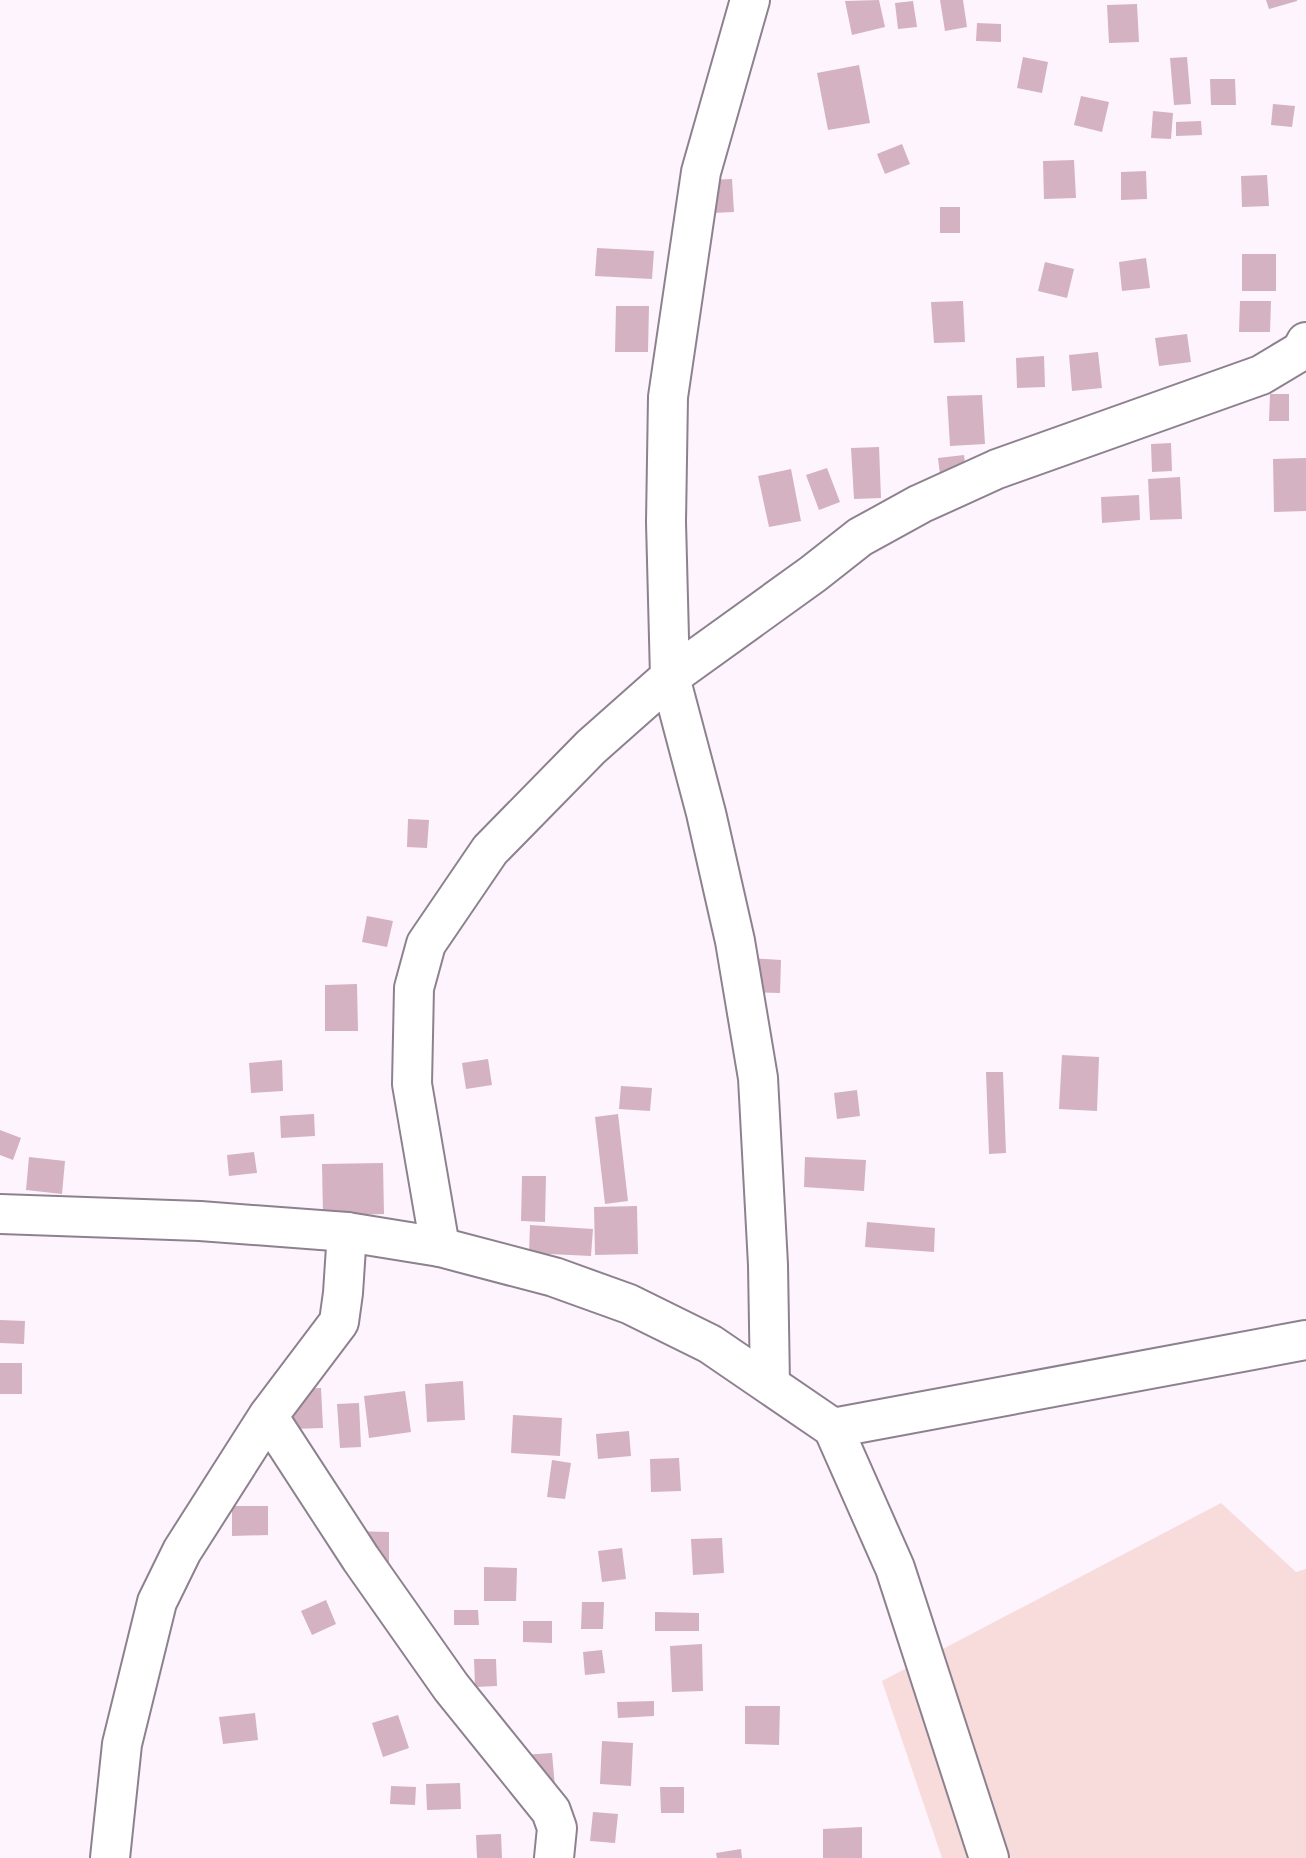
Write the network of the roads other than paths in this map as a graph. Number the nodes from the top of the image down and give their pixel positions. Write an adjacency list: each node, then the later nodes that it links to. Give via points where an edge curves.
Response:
1 (750, 0): 3 (street, via 701,172 667,397)
2 (1306, 342): 3 (street, via 1300,351 1261,375 997,469 920,504 860,537)
3 (670, 677): 6 (street, via 591,747 490,849 426,944 414,988 412,1083); 8 (street, via 735,941 758,1078)
4 (0, 1214): 5 (street)
5 (347, 1232): 6 (street); 9 (street, via 338,1322)
6 (440, 1247): 8 (street, via 554,1277 629,1304 710,1344)
7 (1306, 1340): 10 (street)
8 (770, 1384): 10 (street)
9 (268, 1416): 11 (street, via 182,1551 157,1602 122,1744); 12 (street, via 451,1687 551,1811 557,1828)
10 (833, 1428): 13 (street, via 895,1567)
11 (110, 1858)
12 (554, 1858)
13 (989, 1858)

